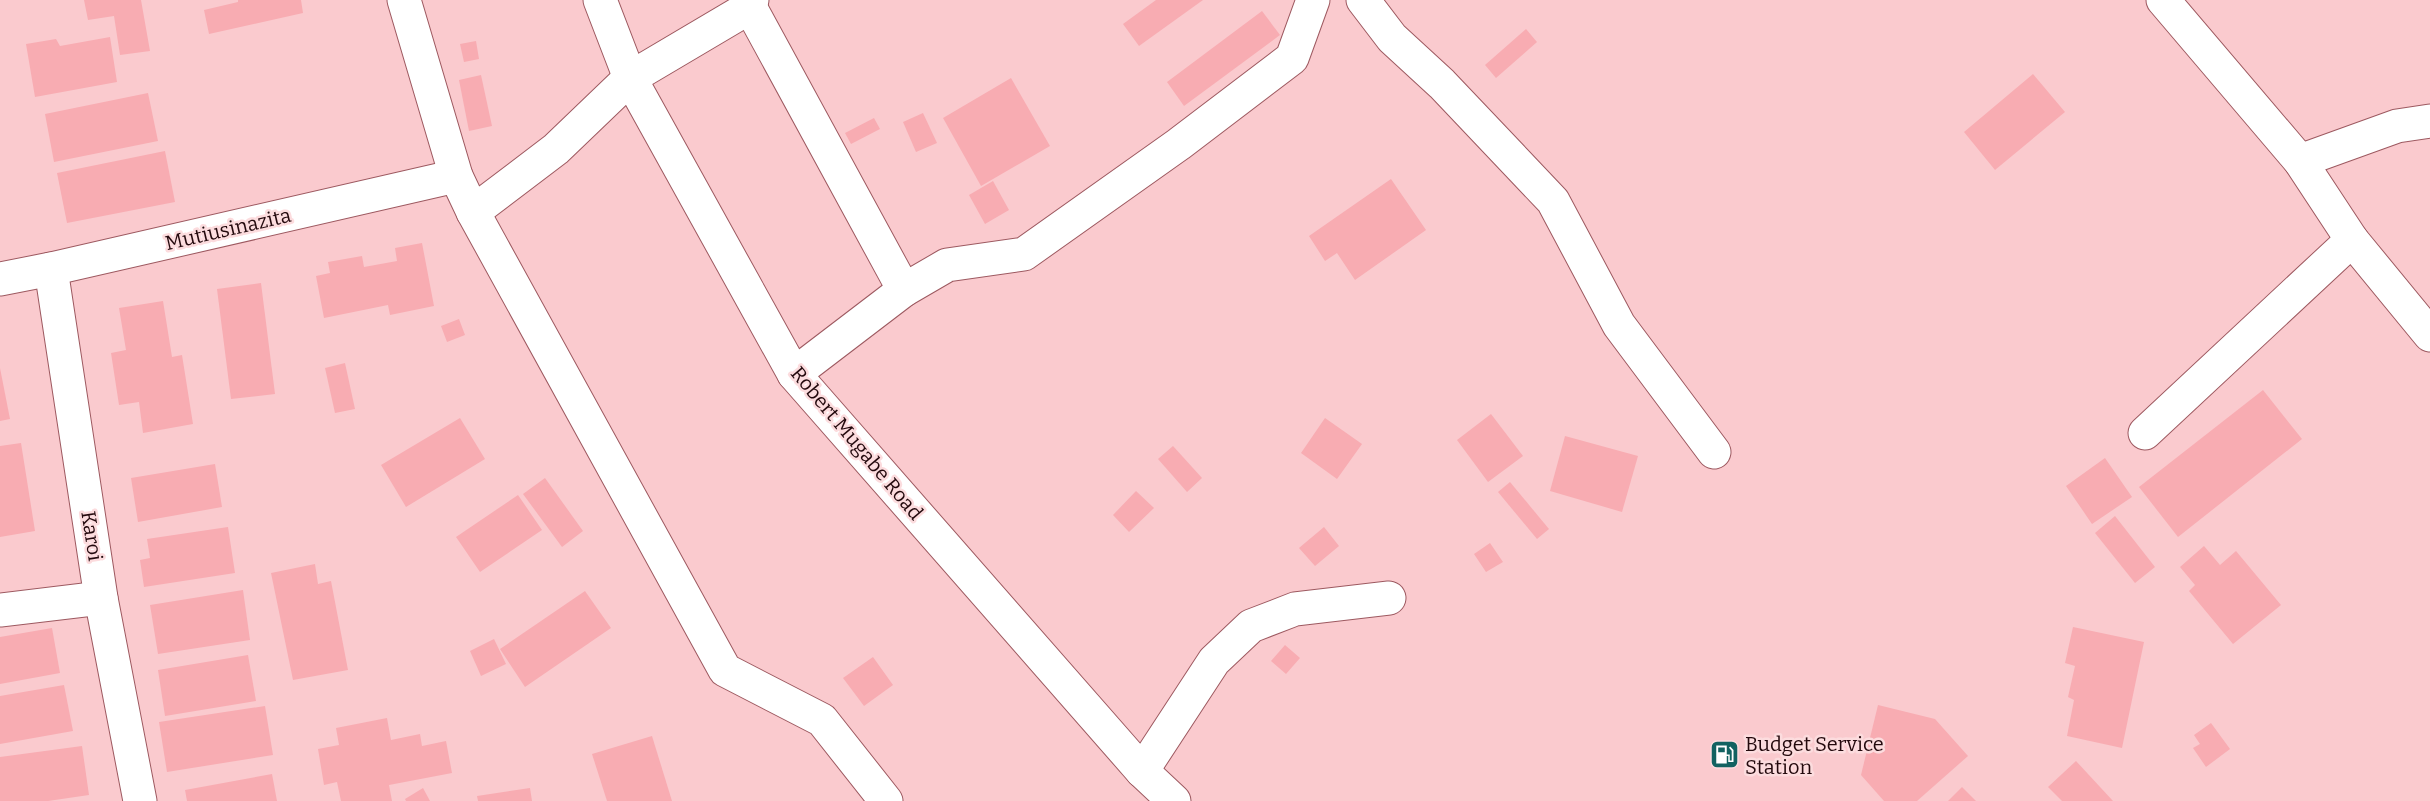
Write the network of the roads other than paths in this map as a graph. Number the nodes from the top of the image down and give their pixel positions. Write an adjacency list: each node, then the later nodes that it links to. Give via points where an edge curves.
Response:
1 (404, 0): 10 (street)
2 (600, 0): 7 (street, Robert Mugabe Road)
3 (1313, 0): 15 (street, via 1292,58 1034,247 1024,254 947,265)
4 (1363, 0): 19 (street, via 1392,38 1442,84 1553,201 1619,325)
5 (2163, 0): 9 (street)
6 (751, 4): 7 (street); 15 (street)
7 (630, 78): 11 (street, via 556,149); 17 (street, Robert Mugabe Road)
8 (2430, 121): 9 (street, via 2397,126)
9 (2300, 160): 12 (street)
10 (456, 176): 11 (street); 13 (street, Mutiusinazita)
11 (473, 212): 25 (street, via 725,670 822,720)
12 (2352, 240): 16 (street); 18 (street)
13 (51, 270): 14 (street, Mutiusinazita); 20 (street, Karoi)
14 (0, 279)
15 (904, 290): 17 (street)
16 (2430, 335)
17 (794, 374): 23 (street, Robert Mugabe Road)
18 (2145, 433)
19 (1714, 452)
20 (101, 598): 22 (street); 24 (street, Karoi)
21 (1389, 598): 23 (street, via 1295,609 1251,626 1214,661)
22 (0, 610)
23 (1142, 771): 26 (street, Robert Mugabe Road)
24 (140, 801)
25 (886, 801)
26 (1174, 801)

